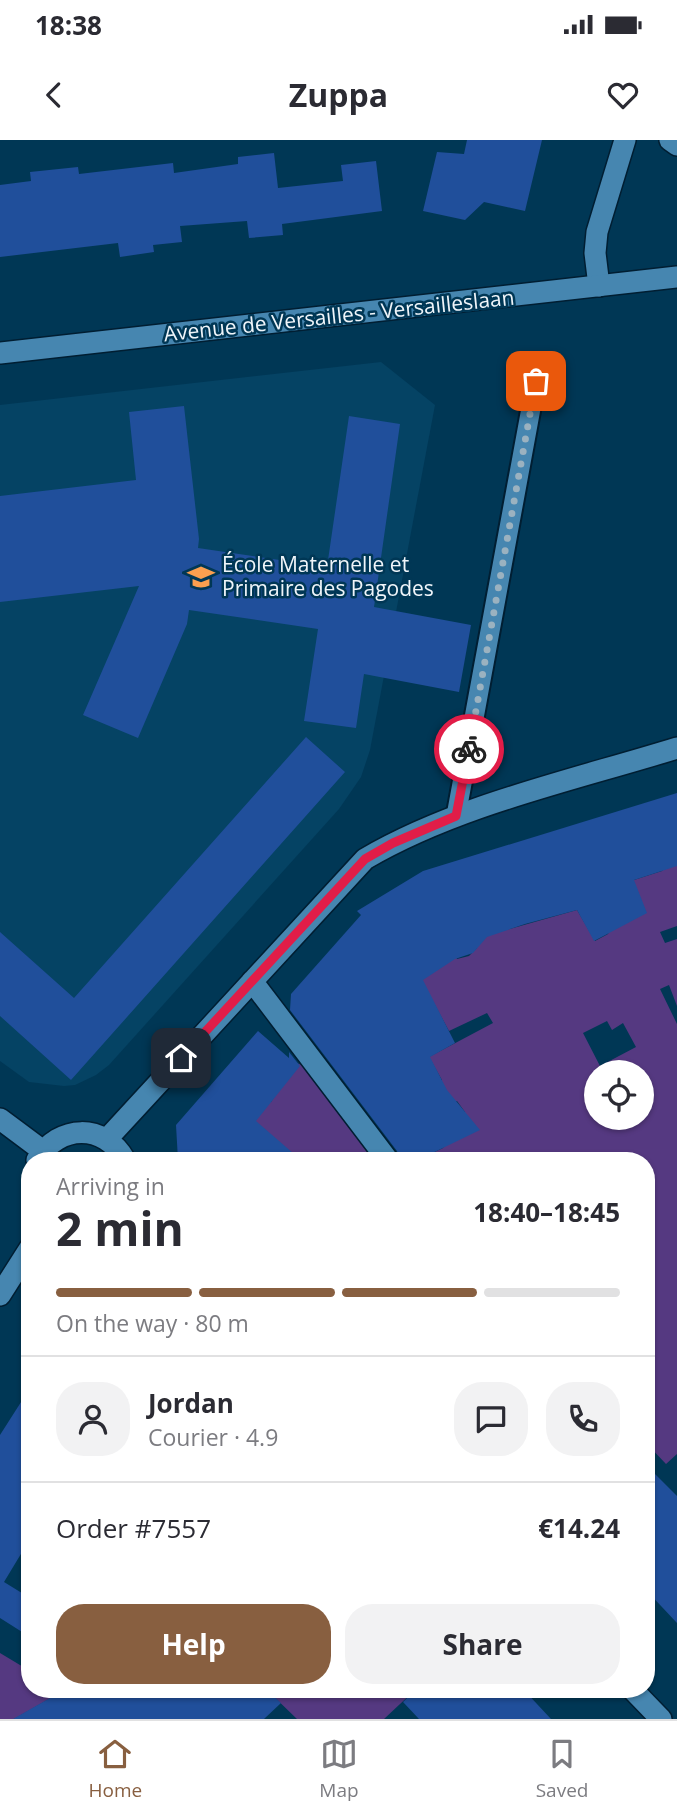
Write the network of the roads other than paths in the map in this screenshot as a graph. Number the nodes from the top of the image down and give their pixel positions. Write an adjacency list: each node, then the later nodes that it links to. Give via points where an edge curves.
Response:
1 (625, 140): 5 (street, via 597,232)
2 (670, 140): 3 (street)
3 (677, 145)
4 (677, 277): 5 (street, Avenue de Versailles - Versailleslaan)
5 (599, 286): 6 (street, Avenue de Versailles - Versailleslaan)
6 (0, 353)
7 (536, 381): 9 (lane)
8 (677, 748): 9 (street)
9 (456, 816): 10 (street, via 365,859)
10 (252, 981): 12 (street); 16 (street)
11 (0, 1119): 13 (street)
12 (107, 1139): 14 (street, via 73,1132 51,1142); 15 (street)
13 (37, 1152)
14 (43, 1152)
15 (121, 1152)
16 (382, 1152)
17 (21, 1262): 18 (street)
18 (0, 1295)
19 (641, 1698): 20 (street)
20 (661, 1719)

